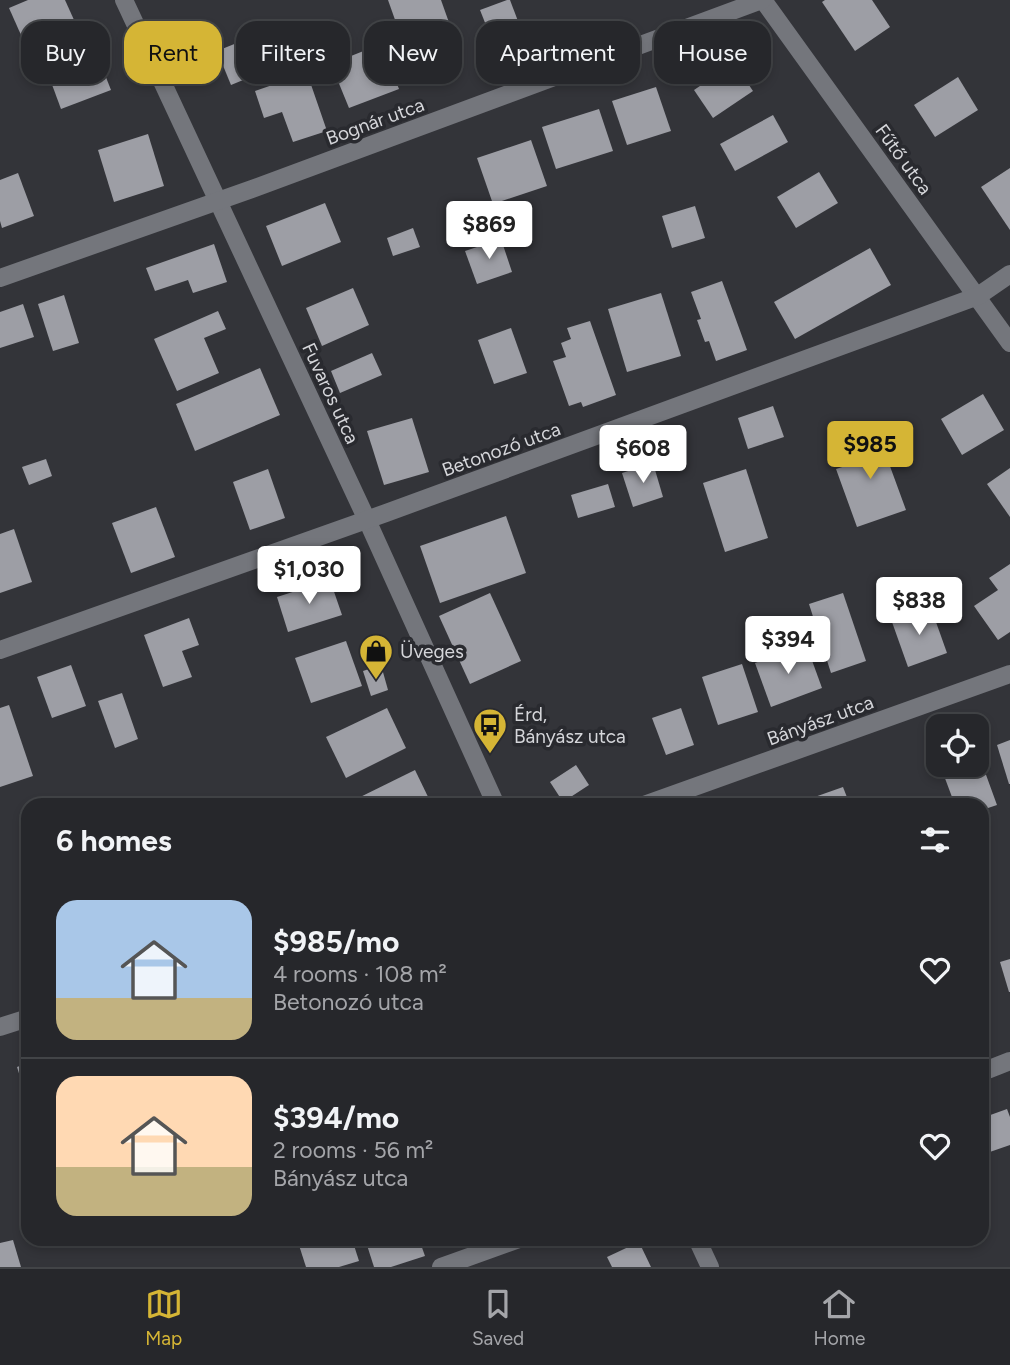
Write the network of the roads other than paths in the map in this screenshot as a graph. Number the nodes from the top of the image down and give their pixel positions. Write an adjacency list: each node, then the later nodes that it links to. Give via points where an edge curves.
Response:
1 (124, 0): 3 (street, Fuvaros utca)
2 (763, 0): 3 (street, Bognár utca); 6 (street, Fűtő utca)
3 (218, 201): 5 (street, Bognár utca); 8 (street, Fuvaros utca)
4 (1010, 274): 6 (street, Betonozó utca)
5 (0, 278)
6 (978, 296): 7 (street, Fűtő utca); 8 (street, Betonozó utca)
7 (1010, 343)
8 (367, 520): 9 (street, Betonozó utca); 11 (street, Fuvaros utca)
9 (0, 650)
10 (1010, 674): 12 (street, Bányász utca)
11 (493, 798)
12 (664, 798)
13 (21, 1020): 14 (street)
14 (0, 1027)
15 (1010, 1061): 16 (street)
16 (989, 1069)
17 (499, 1246): 19 (street)
18 (700, 1246): 20 (street)
19 (440, 1267)
20 (710, 1267)

